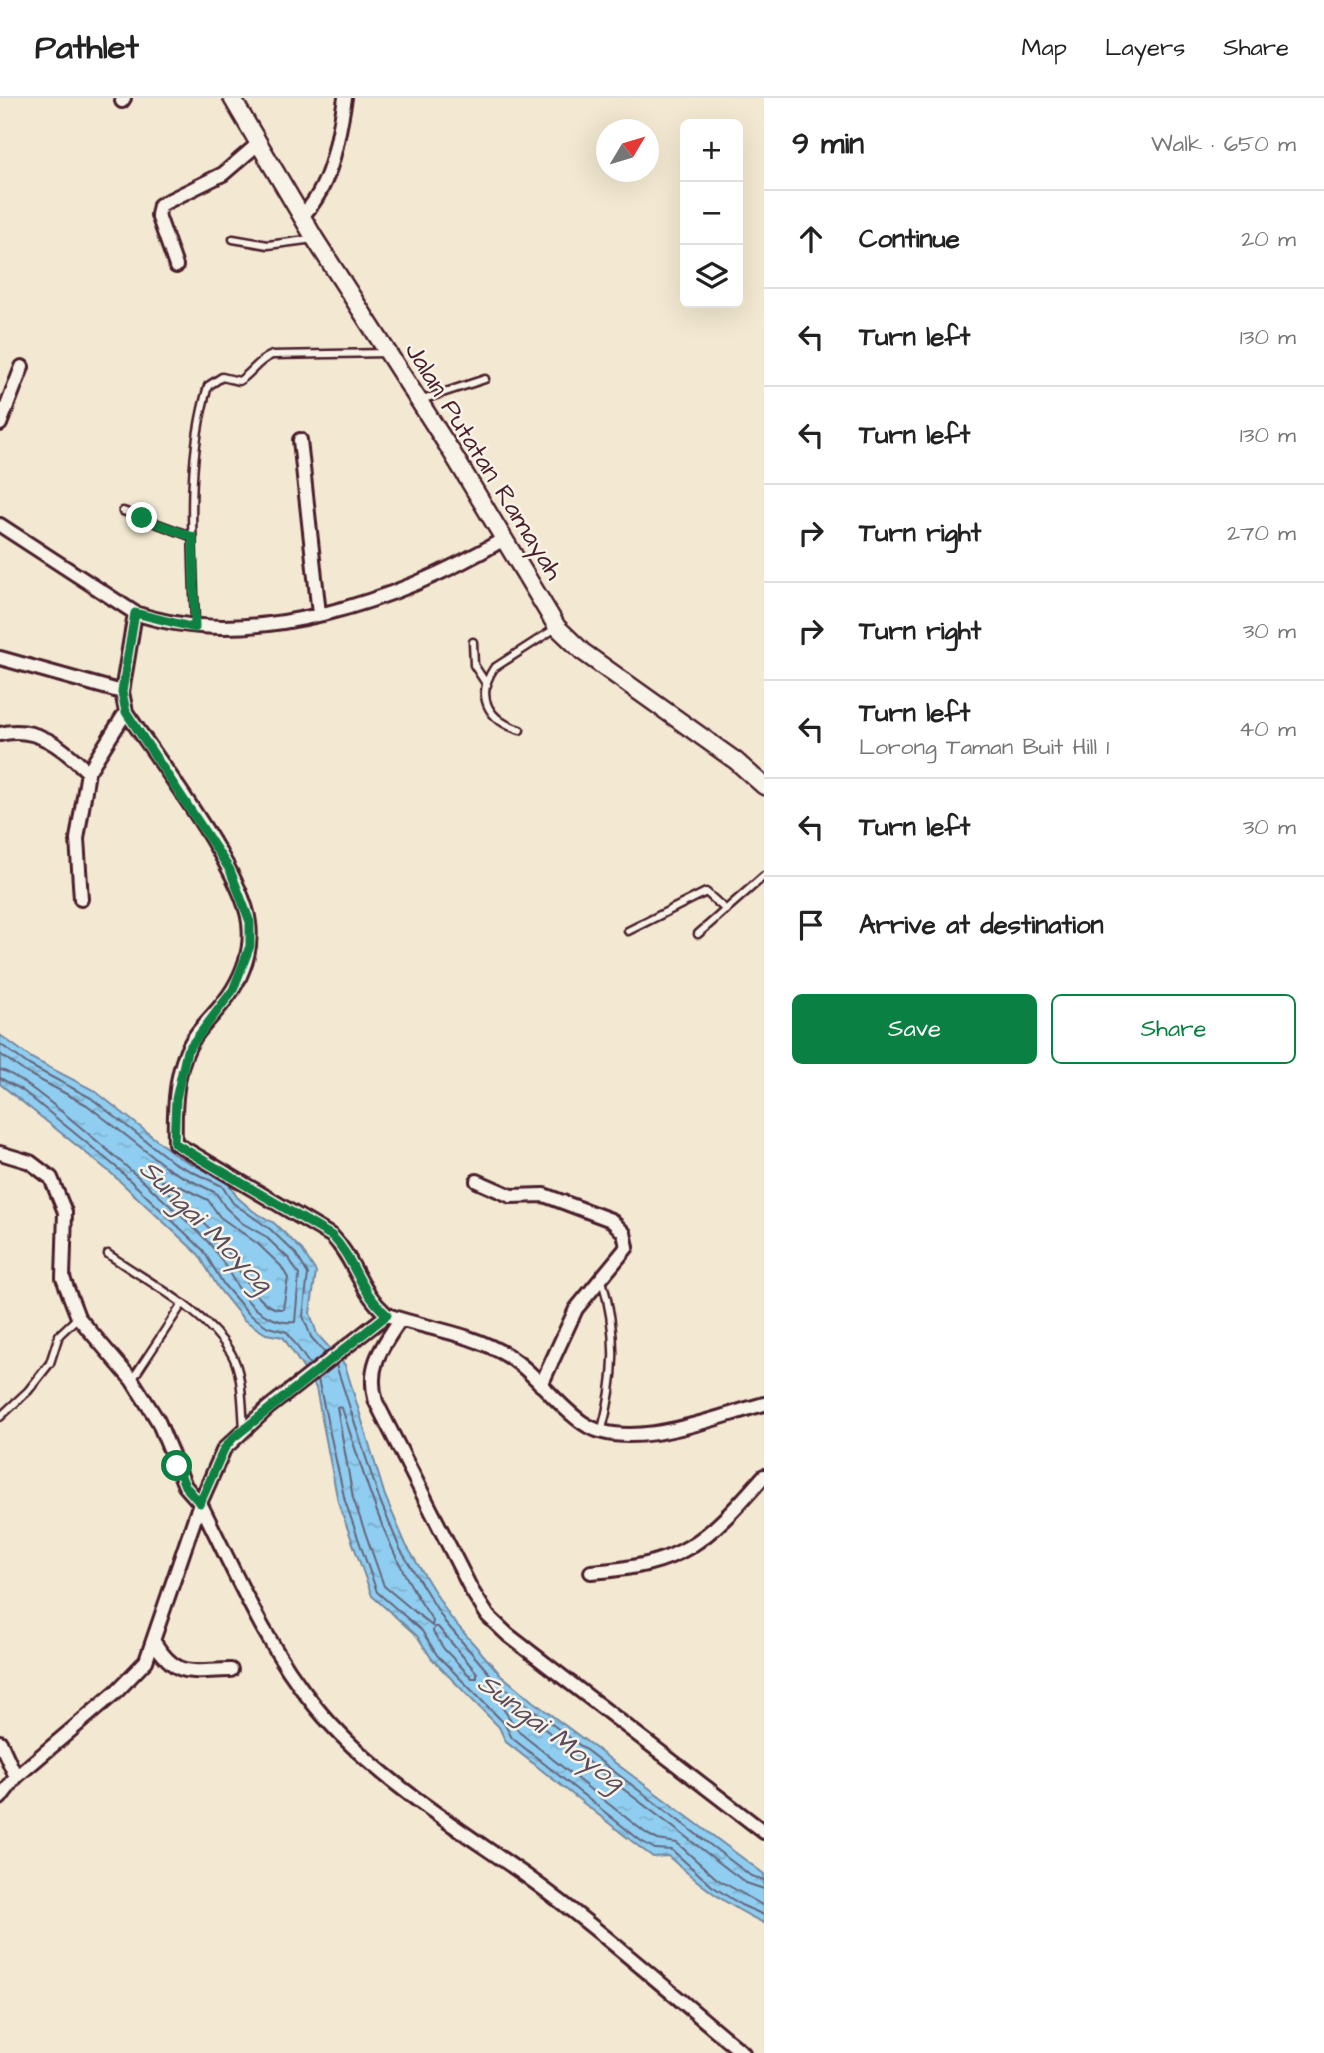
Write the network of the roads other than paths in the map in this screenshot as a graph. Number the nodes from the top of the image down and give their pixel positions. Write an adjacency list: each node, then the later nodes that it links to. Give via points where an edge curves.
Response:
1 (232, 98): 3 (main road, Jalan Putatan Ramayah)
2 (345, 98): 4 (street, via 338,141 318,199)
3 (259, 144): 4 (main road, Jalan Putatan Ramayah); 7 (street, via 223,174 159,205 158,215)
4 (302, 216): 6 (main road, Jalan Putatan Ramayah)
5 (233, 239): 6 (lane, via 268,245)
6 (315, 239): 8 (main road, Jalan Putatan Ramayah)
7 (176, 266)
8 (389, 353): 11 (main road, Jalan Putatan Ramayah); 16 (lane, via 272,355 258,361 239,382 222,377 214,380 208,386 199,424)
9 (22, 367): 12 (street)
10 (485, 379): 11 (lane)
11 (420, 401): 17 (main road, Jalan Putatan Ramayah)
12 (0, 424)
13 (300, 440): 19 (street)
14 (123, 511): 16 (lane)
15 (0, 525): 18 (street)
16 (193, 537): 21 (lane)
17 (504, 539): 19 (street, via 359,606); 20 (main road, Jalan Putatan Ramayah)
18 (135, 613): 21 (street); 25 (street)
19 (319, 614): 21 (street, via 242,628)
20 (558, 627): 24 (lane, via 494,668); 30 (main road, Jalan Putatan Ramayah, via 591,658)
21 (195, 628)
22 (472, 642): 24 (lane, via 474,666)
23 (0, 658): 25 (street)
24 (487, 685): 27 (lane, via 493,717)
25 (122, 692): 26 (street)
26 (126, 712): 29 (street); 41 (street, via 230,870 250,922 250,946 233,990 187,1051 176,1099 174,1143 332,1236 367,1296)
27 (520, 730)
28 (0, 734): 29 (street, via 38,735 54,742)
29 (88, 772): 32 (street, via 77,839)
30 (764, 786)
31 (764, 876): 33 (lane)
32 (81, 900)
33 (726, 910): 34 (lane, via 706,892); 35 (lane)
34 (628, 931)
35 (698, 934)
36 (0, 1153): 42 (street, via 42,1169 58,1190 66,1230 63,1278)
37 (477, 1181): 39 (street, via 510,1196 544,1195 620,1226 627,1247)
38 (108, 1254): 40 (lane)
39 (601, 1278): 45 (street, via 576,1309); 49 (lane, via 615,1356 614,1382)
40 (181, 1306): 44 (lane); 48 (lane, via 202,1320 232,1355)
41 (387, 1315): 43 (street); 48 (street)
42 (78, 1317): 44 (street); 47 (lane, via 59,1335 50,1363)
43 (400, 1320): 45 (street, via 473,1338 509,1357); 58 (street, via 373,1366 376,1402 488,1616)
44 (132, 1380): 51 (street, via 158,1422 185,1486)
45 (541, 1385): 49 (street)
46 (764, 1404): 49 (street, via 676,1428 629,1436)
47 (0, 1417)
48 (244, 1429): 51 (street, via 224,1449)
49 (601, 1433)
50 (764, 1476): 52 (street, via 710,1534 671,1558)
51 (200, 1503): 53 (street); 59 (street, via 273,1649 344,1739 391,1779 614,1943)
52 (591, 1572)
53 (154, 1642): 54 (street, via 180,1671); 56 (street, via 135,1674)
54 (231, 1671)
55 (0, 1742): 56 (street)
56 (16, 1777): 57 (street)
57 (0, 1798)
58 (764, 1832)
59 (743, 2053)

